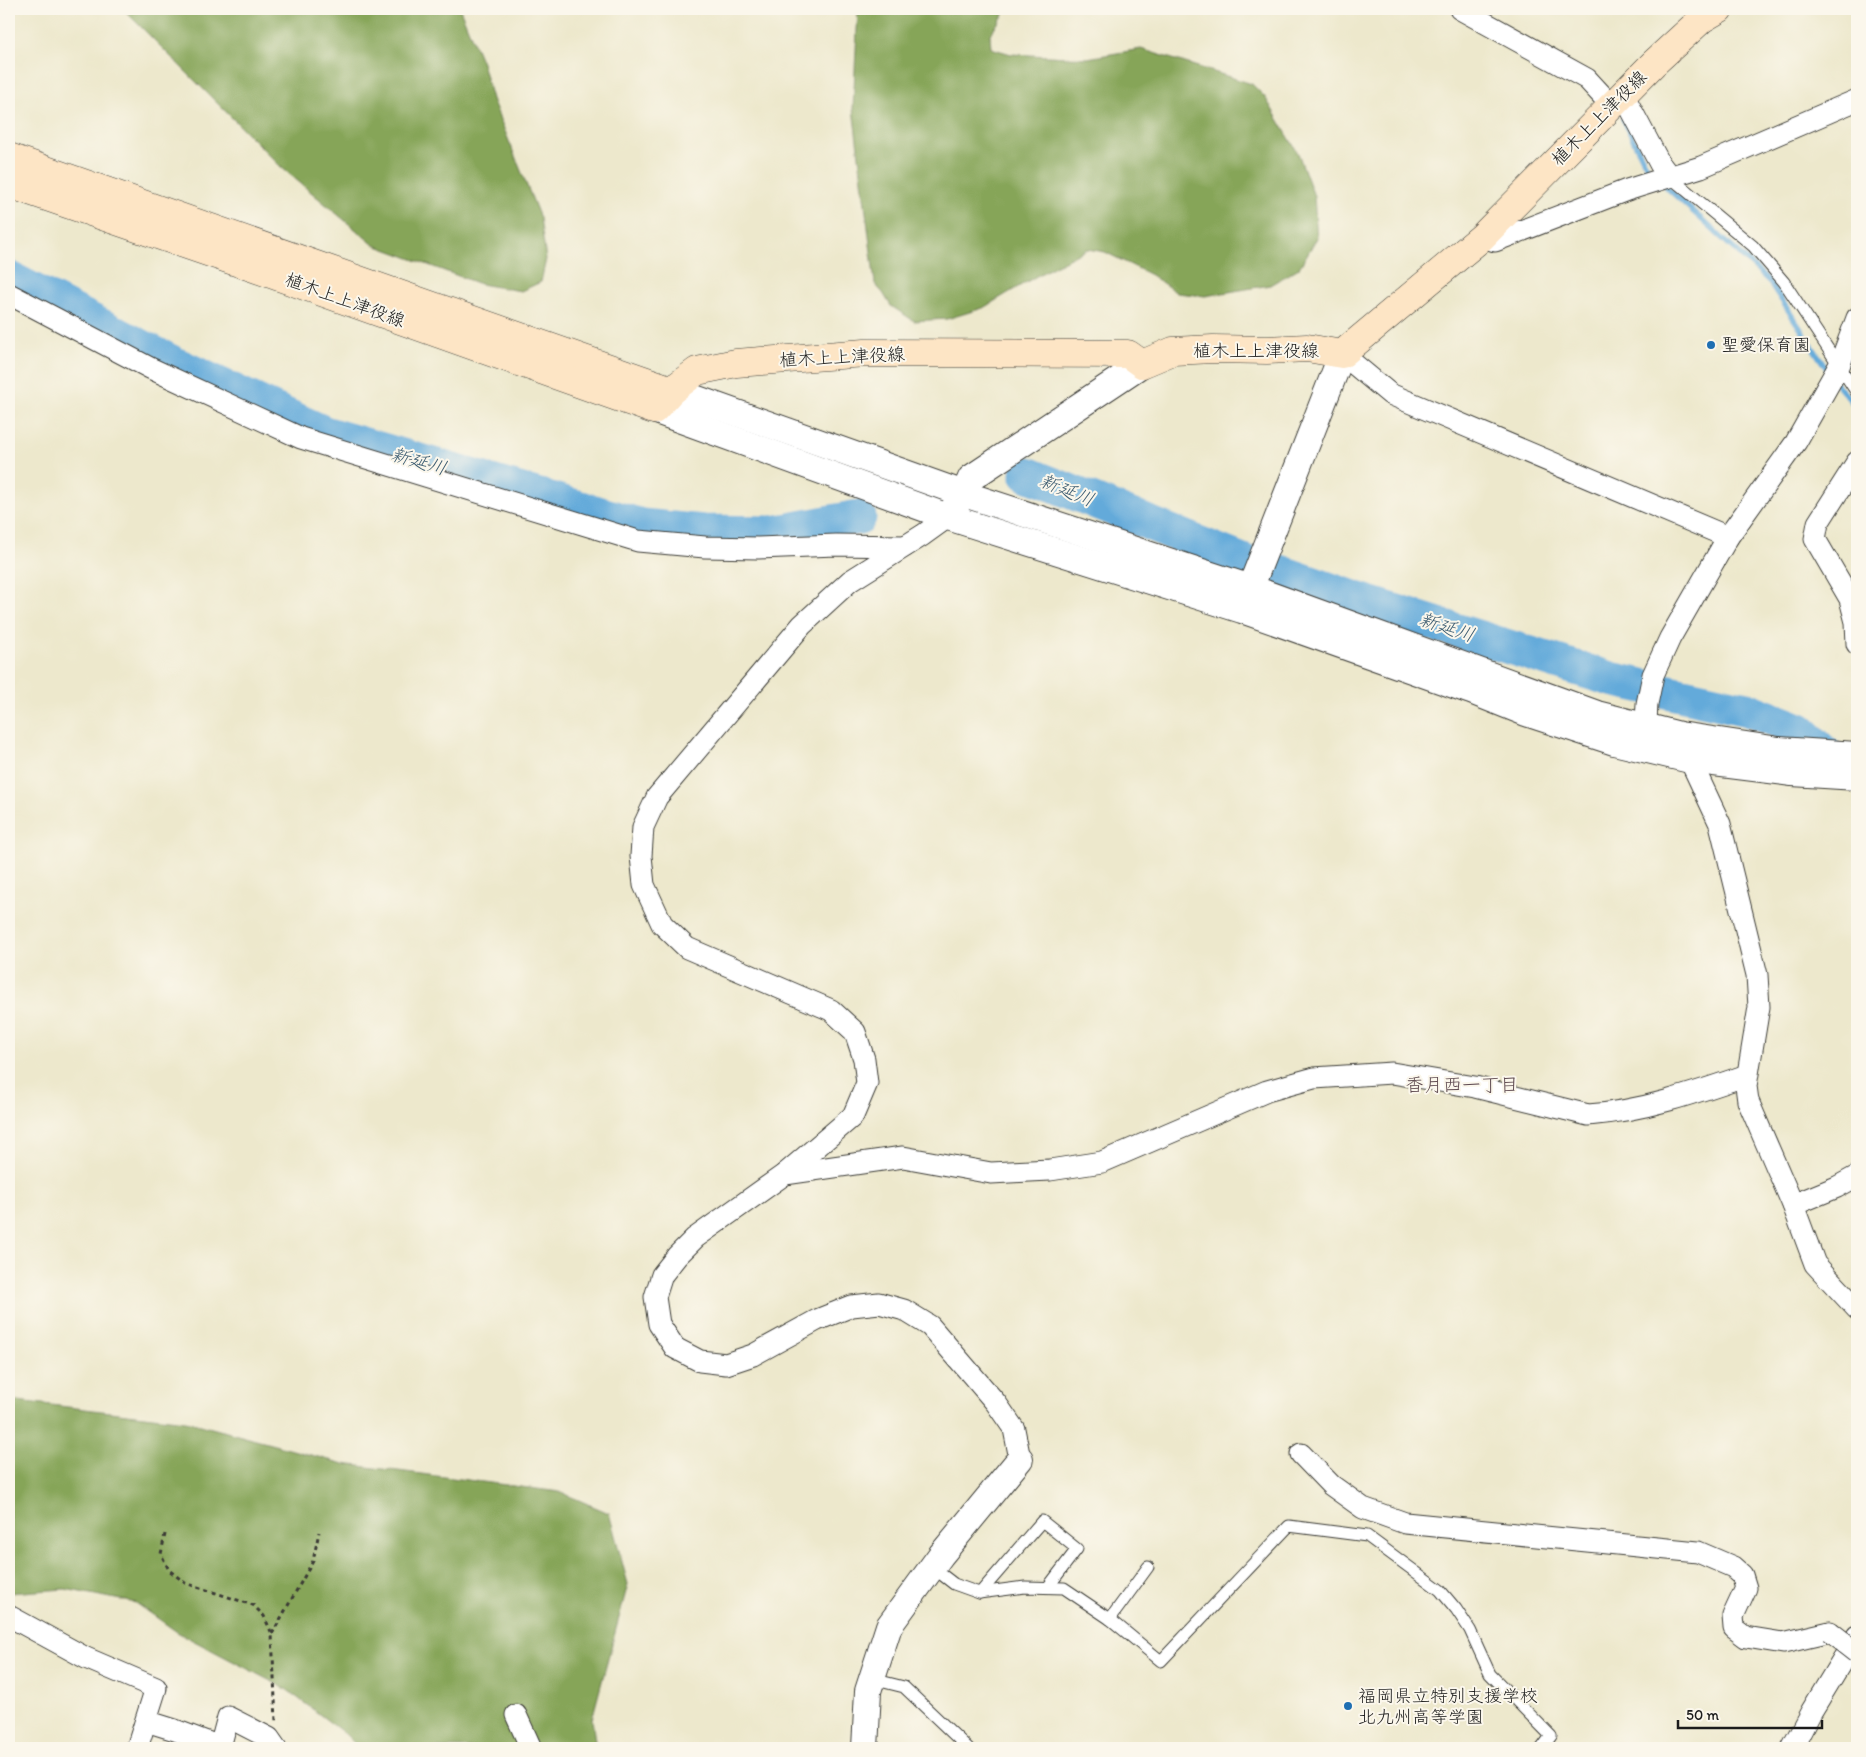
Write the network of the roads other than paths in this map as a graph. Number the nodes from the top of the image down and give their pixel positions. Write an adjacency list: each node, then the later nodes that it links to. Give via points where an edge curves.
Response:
1 (1460, 9): 3 (street, via 1587,79)
2 (1719, 9): 3 (main road, 植木上上津役線, via 1702,19)
3 (1617, 100): 6 (street); 8 (main road, 植木上上津役線)
4 (1857, 100): 6 (street, via 1701,167)
5 (9, 156): 14 (main road, 植木上上津役線)
6 (1670, 177): 8 (street, via 1627,190 1495,241); 13 (lane, via 1753,246 1784,282)
7 (9, 184): 16 (main road, 植木上上津役線)
8 (1482, 237): 11 (main road, 植木上上津役線)
9 (9, 294): 21 (street, via 150,368 301,438 638,541 749,548)
10 (1857, 318): 13 (street)
11 (1342, 354): 12 (main road, 植木上上津役線, via 1307,348 1213,349 1174,351); 20 (street, via 1390,394); 22 (street)
12 (1142, 364): 14 (main road, 植木上上津役線, via 1128,354 864,353 726,365 697,371); 18 (street, via 972,478)
13 (1839, 366): 15 (lane); 20 (street, via 1796,442)
14 (672, 390): 16 (main road, 植木上上津役線); 18 (street)
15 (1857, 393)
16 (654, 410): 19 (street)
17 (1857, 462): 23 (street, via 1818,523 1815,539 1850,599)
18 (964, 494): 19 (street); 22 (street)
19 (948, 517): 21 (street); 22 (street)
20 (1728, 537): 24 (street, via 1670,638 1653,675)
21 (905, 546): 29 (street, via 850,581 802,625 657,797 642,827 644,886 668,930 687,948 831,1010 855,1032 864,1059 867,1083 853,1116)
22 (1246, 599): 24 (street, via 1597,714)
23 (1857, 644)
24 (1645, 738): 25 (street, via 1680,735 1779,750); 26 (street)
25 (1857, 755)
26 (1690, 760): 27 (street, via 1792,773); 28 (street, via 1720,824 1757,975 1760,1007)
27 (1857, 777)
28 (1747, 1075): 29 (street, via 1663,1103 1588,1115 1475,1087 1392,1072 1314,1078 1267,1091 1102,1162 1050,1170 991,1173 903,1157); 31 (street, via 1748,1101)
29 (784, 1174): 34 (street, via 696,1238 676,1256 662,1275 655,1297 659,1324 675,1348 700,1361 726,1364 753,1355 817,1320 852,1306 879,1303 904,1310 930,1326 996,1403 1014,1429)
30 (1857, 1176): 31 (street)
31 (1793, 1205): 32 (street, via 1815,1264)
32 (1857, 1309)
33 (1301, 1454): 42 (street, bridge, via 1331,1485 1363,1508 1405,1523 1698,1552 1733,1567 1742,1575 1746,1588 1733,1616 1734,1628 1746,1637 1784,1643 1830,1632)
34 (1020, 1459): 35 (street)
35 (932, 1567): 38 (lane, via 954,1584); 43 (street, via 889,1626)
36 (1148, 1567): 40 (lane)
37 (1048, 1588): 38 (lane, via 1025,1587); 38 (lane, via 1077,1549 1042,1521); 40 (lane, via 1064,1588)
38 (980, 1593)
39 (9, 1616): 45 (street, via 86,1658 156,1688)
40 (1110, 1619): 51 (lane, via 1161,1661 1289,1526 1368,1536 1440,1590 1456,1609 1470,1630 1490,1674 1551,1736)
41 (1857, 1636): 52 (street)
42 (1857, 1653)
43 (872, 1679): 49 (street, via 868,1691); 50 (lane, via 904,1687)
44 (516, 1715): 48 (street)
45 (146, 1721): 46 (street, via 220,1747 228,1717); 47 (street)
46 (272, 1743)
47 (137, 1748)
48 (531, 1748)
49 (865, 1748)
50 (968, 1748)
51 (1542, 1748)
52 (1792, 1748)

